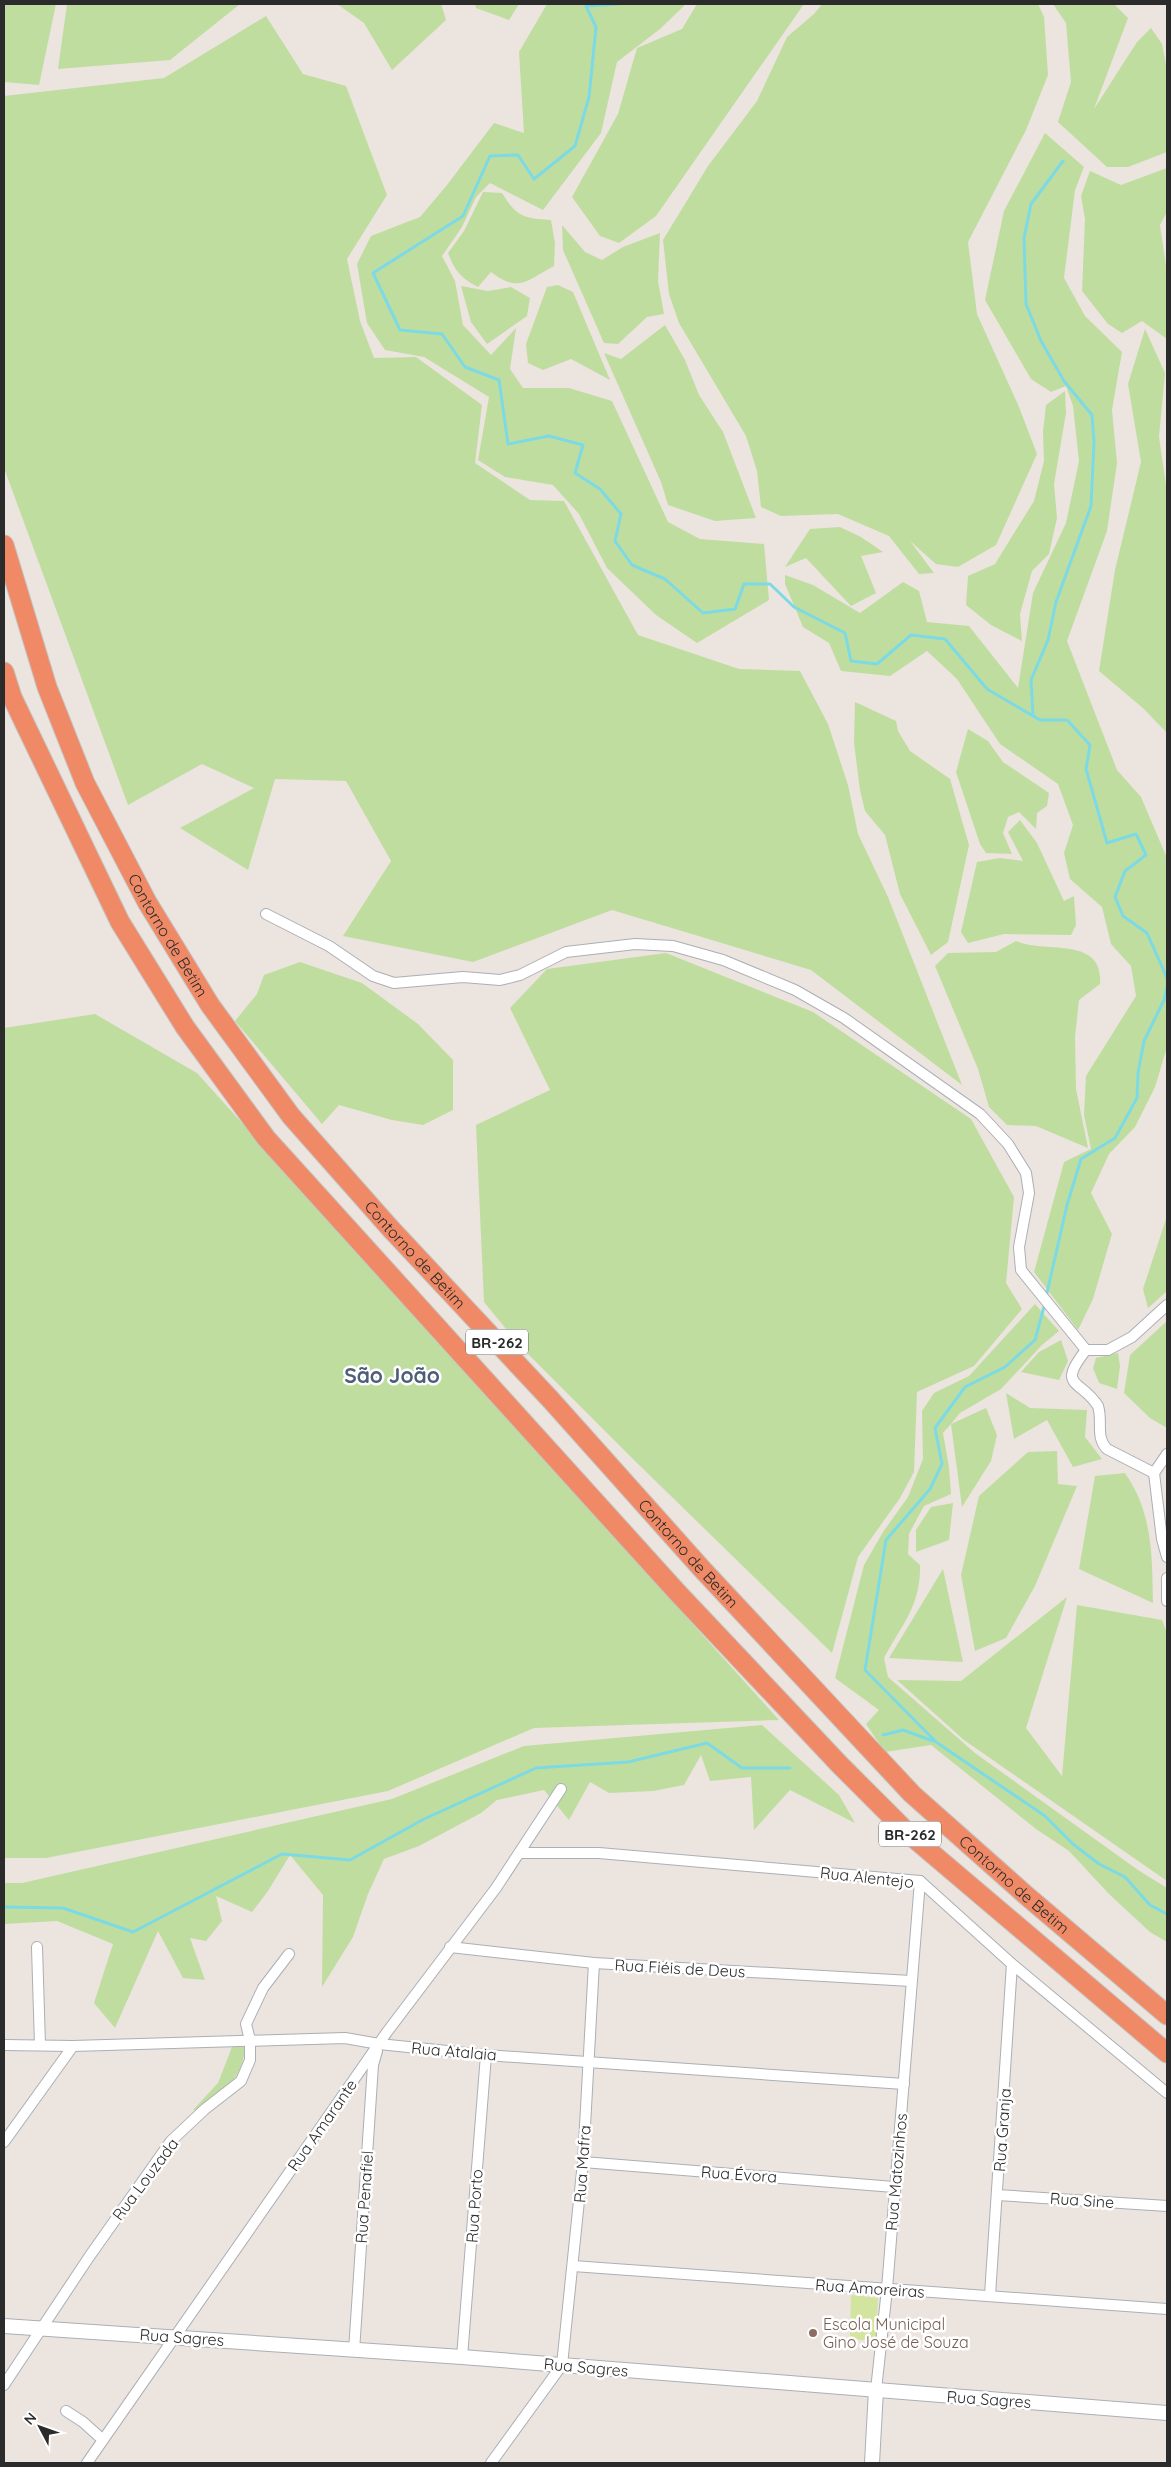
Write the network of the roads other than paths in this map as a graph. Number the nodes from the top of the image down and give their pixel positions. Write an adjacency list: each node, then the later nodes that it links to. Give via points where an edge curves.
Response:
1 (4, 545): 20 (highway, Contorno de Betim / BR-262, via 47,687 86,783 147,902 201,989 291,1116 390,1228 912,1794)
2 (4, 672): 26 (highway, Contorno de Betim / BR-262, via 12,697 120,922 185,1028 266,1138 676,1591 840,1765 909,1834)
3 (266, 914): 5 (street, via 329,946 373,976 394,983 463,977 500,980 520,975 566,952 635,944 673,946 723,960 796,990 844,1018 980,1114 1008,1144 1026,1173 1030,1193 1018,1247 1021,1270)
4 (1167, 1305): 5 (street, via 1132,1337 1108,1350)
5 (1086, 1350): 7 (street, via 1072,1370 1072,1378 1098,1406 1103,1444)
6 (1167, 1454): 7 (street)
7 (1154, 1473): 8 (street)
8 (1167, 1557)
9 (1167, 1578): 10 (street)
10 (1167, 1601)
11 (561, 1789): 12 (street, Rua Amarante)
12 (520, 1853): 13 (street, Rua Alentejo, via 599,1853); 15 (street, Rua Amarante)
13 (920, 1881): 18 (street, Rua Alentejo); 19 (street, Rua Matozinhos)
14 (37, 1947): 24 (street)
15 (450, 1947): 17 (street, Rua Fiéis de Deus); 22 (street, Rua Amarante)
16 (289, 1954): 21 (street, Rua Louzada, via 263,1988 246,2024)
17 (594, 1963): 19 (street, Rua Fiéis de Deus); 28 (street, Rua Mafra)
18 (1012, 1964): 30 (street, Rua Alentejo); 34 (street, Rua Granja)
19 (911, 1982): 29 (street, Rua Matozinhos)
20 (1167, 2015)
21 (250, 2040): 22 (street, Rua Atalaia, via 345,2038); 25 (street, Rua Atalaia); 41 (street, Rua Louzada, via 250,2060 241,2081 171,2141)
22 (379, 2044): 27 (street, Rua Atalaia); 42 (street, Rua Amarante); 43 (street, Rua Penafiel, via 373,2065)
23 (4, 2045): 24 (street, Rua Atalaia)
24 (40, 2045): 25 (street, Rua Atalaia)
25 (73, 2046): 31 (street)
26 (1167, 2053)
27 (486, 2055): 28 (street, Rua Atalaia); 44 (street, Rua Porto)
28 (588, 2061): 29 (street, Rua Atalaia); 32 (street, Rua Mafra)
29 (904, 2084): 33 (street, Rua Matozinhos)
30 (1167, 2093)
31 (4, 2142)
32 (584, 2162): 33 (street, Rua Évora); 36 (street, Rua Mafra)
33 (894, 2186): 37 (street, Rua Matozinhos)
34 (997, 2195): 35 (street, Rua Sine); 38 (street, Rua Granja)
35 (1167, 2206)
36 (573, 2266): 37 (street, Rua Amoreiras); 45 (street, Rua Mafra)
37 (887, 2289): 38 (street, Rua Amoreiras); 47 (street, Rua Matozinhos)
38 (990, 2295): 39 (street, Rua Amoreiras)
39 (1167, 2309)
40 (4, 2326): 41 (street, Rua Sagres)
41 (42, 2328): 42 (street, Rua Sagres); 46 (street, Rua Louzada)
42 (175, 2336): 43 (street, Rua Sagres); 50 (street, Rua Amarante)
43 (354, 2351): 44 (street, Rua Sagres)
44 (462, 2357): 45 (street, Rua Sagres)
45 (562, 2365): 47 (street, Rua Sagres); 54 (street)
46 (4, 2385)
47 (876, 2390): 49 (street, Rua Sagres); 55 (street, Rua Matozinhos)
48 (66, 2411): 50 (street)
49 (1167, 2413)
50 (103, 2440): 51 (street, Rua Amarante)
51 (95, 2452): 52 (street, Rua Amarante); 53 (street)
52 (87, 2463)
53 (100, 2463)
54 (491, 2463)
55 (872, 2463)

